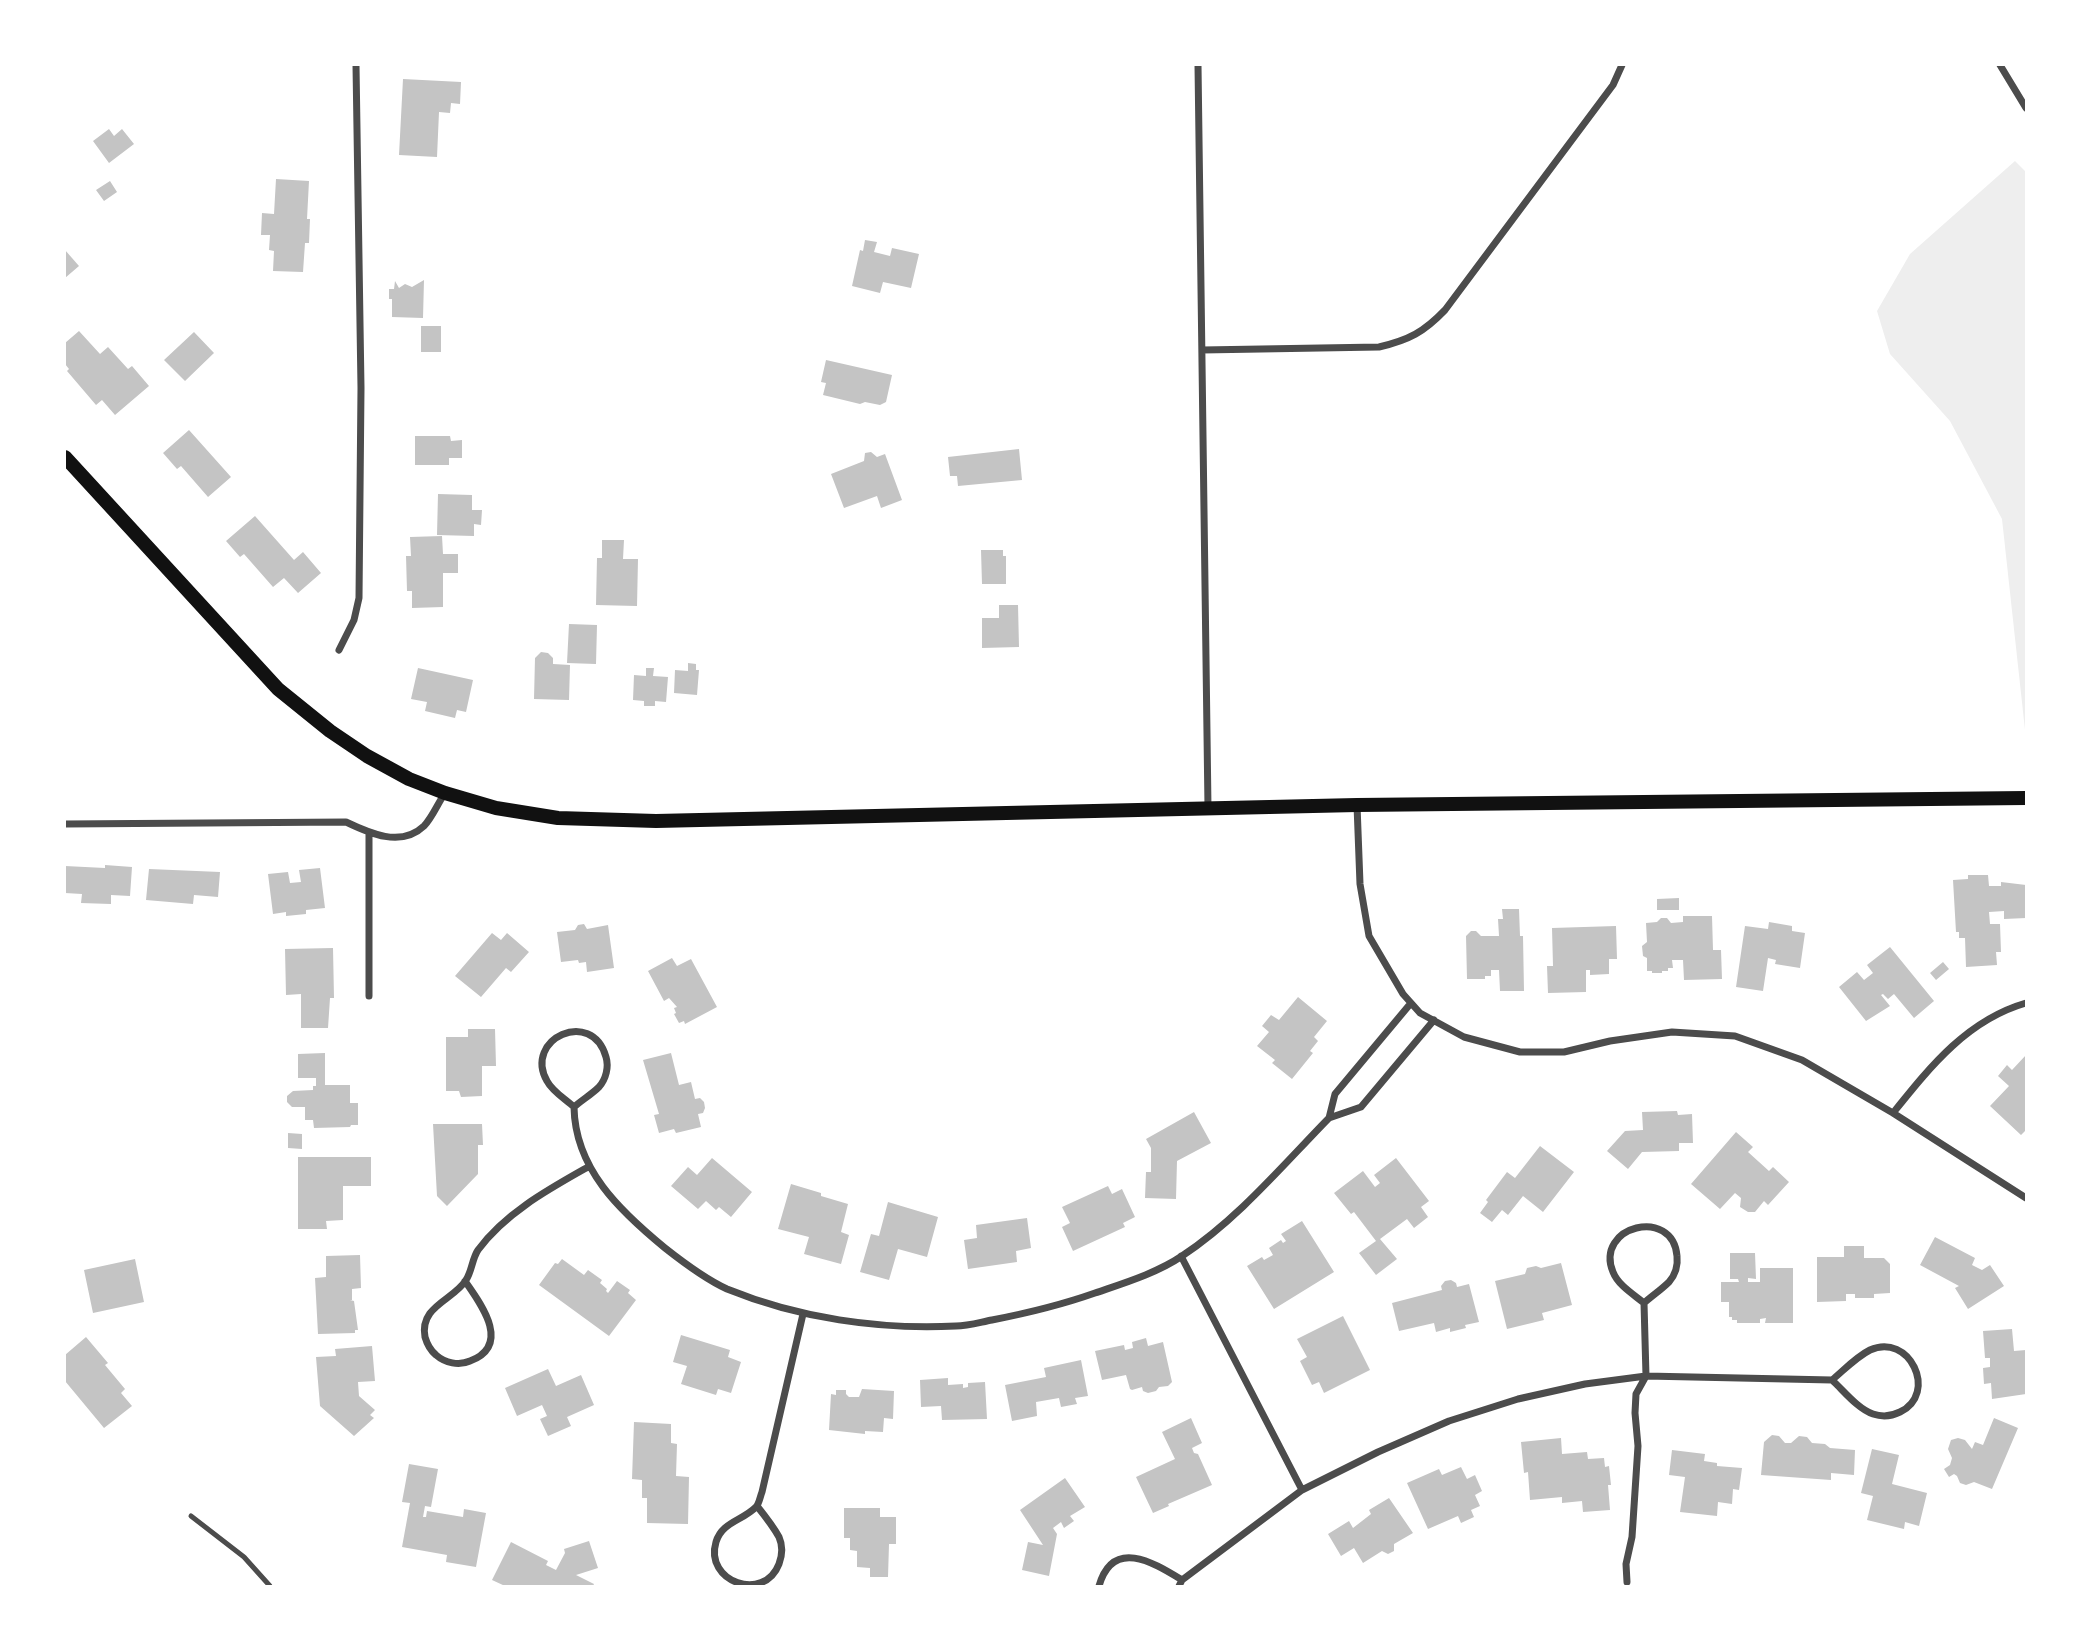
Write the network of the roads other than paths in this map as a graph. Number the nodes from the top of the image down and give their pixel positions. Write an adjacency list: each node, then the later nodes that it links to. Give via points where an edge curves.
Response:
1 (356, 65): 8 (street, via 359,598)
2 (1198, 65): 6 (street)
3 (1622, 65): 6 (street, via 1613,85 1445,310 1426,329 1379,347)
4 (2000, 65): 5 (street)
5 (2026, 107)
6 (1202, 350): 12 (street)
7 (65, 457): 9 (main road, via 278,689 368,756)
8 (340, 650)
9 (445, 793): 12 (main road, via 496,808 558,818 656,821); 14 (street, via 425,825 411,835 391,838)
10 (2026, 798): 11 (main road)
11 (1357, 805): 12 (main road); 16 (street, via 1360,884 1369,936)
12 (1208, 808)
13 (65, 824): 14 (street, via 346,822)
14 (369, 833): 15 (street)
15 (369, 996)
16 (1411, 1003): 18 (street); 21 (street, via 1335,1094)
17 (2026, 1003): 20 (street, via 1974,1027 1936,1060)
18 (1434, 1020): 20 (street, via 1464,1037 1520,1052 1564,1052 1672,1032 1735,1036 1802,1060); 21 (street, via 1361,1107)
19 (574, 1107): 19 (street, via 600,1086 608,1063 599,1042 573,1031 551,1041 542,1069 548,1083); 22 (street, via 578,1145)
20 (1893, 1113): 23 (street)
21 (1329, 1118): 24 (street, via 1231,1217)
22 (588, 1167): 25 (street, via 503,1223 477,1252); 27 (street, via 632,1221 682,1262 726,1288)
23 (2026, 1198)
24 (1181, 1256): 27 (street, via 1125,1283 1051,1308 958,1326 878,1324); 30 (street)
25 (466, 1281): 25 (street, via 431,1311 424,1331 438,1358 458,1364 480,1356 491,1336 487,1314)
26 (1644, 1303): 26 (street, via 1669,1282 1678,1261 1664,1232 1642,1226 1622,1233 1611,1252 1611,1263 1619,1282); 28 (street)
27 (803, 1314): 31 (street)
28 (1646, 1376): 29 (street); 30 (street, via 1518,1399 1449,1421); 34 (street, via 1636,1394 1638,1446)
29 (1832, 1380): 29 (street, via 1863,1408 1884,1416 1913,1401 1919,1379 1910,1359 1891,1347 1879,1347)
30 (1302, 1490): 33 (street)
31 (757, 1506): 31 (street, via 723,1528 714,1549 720,1571 738,1584 750,1586 777,1570 781,1560 779,1538)
32 (191, 1516): 35 (lane, via 244,1557)
33 (1180, 1583): 36 (street, via 1144,1558 1131,1557 1109,1567)
34 (1627, 1584)
35 (270, 1586)
36 (1099, 1586)

